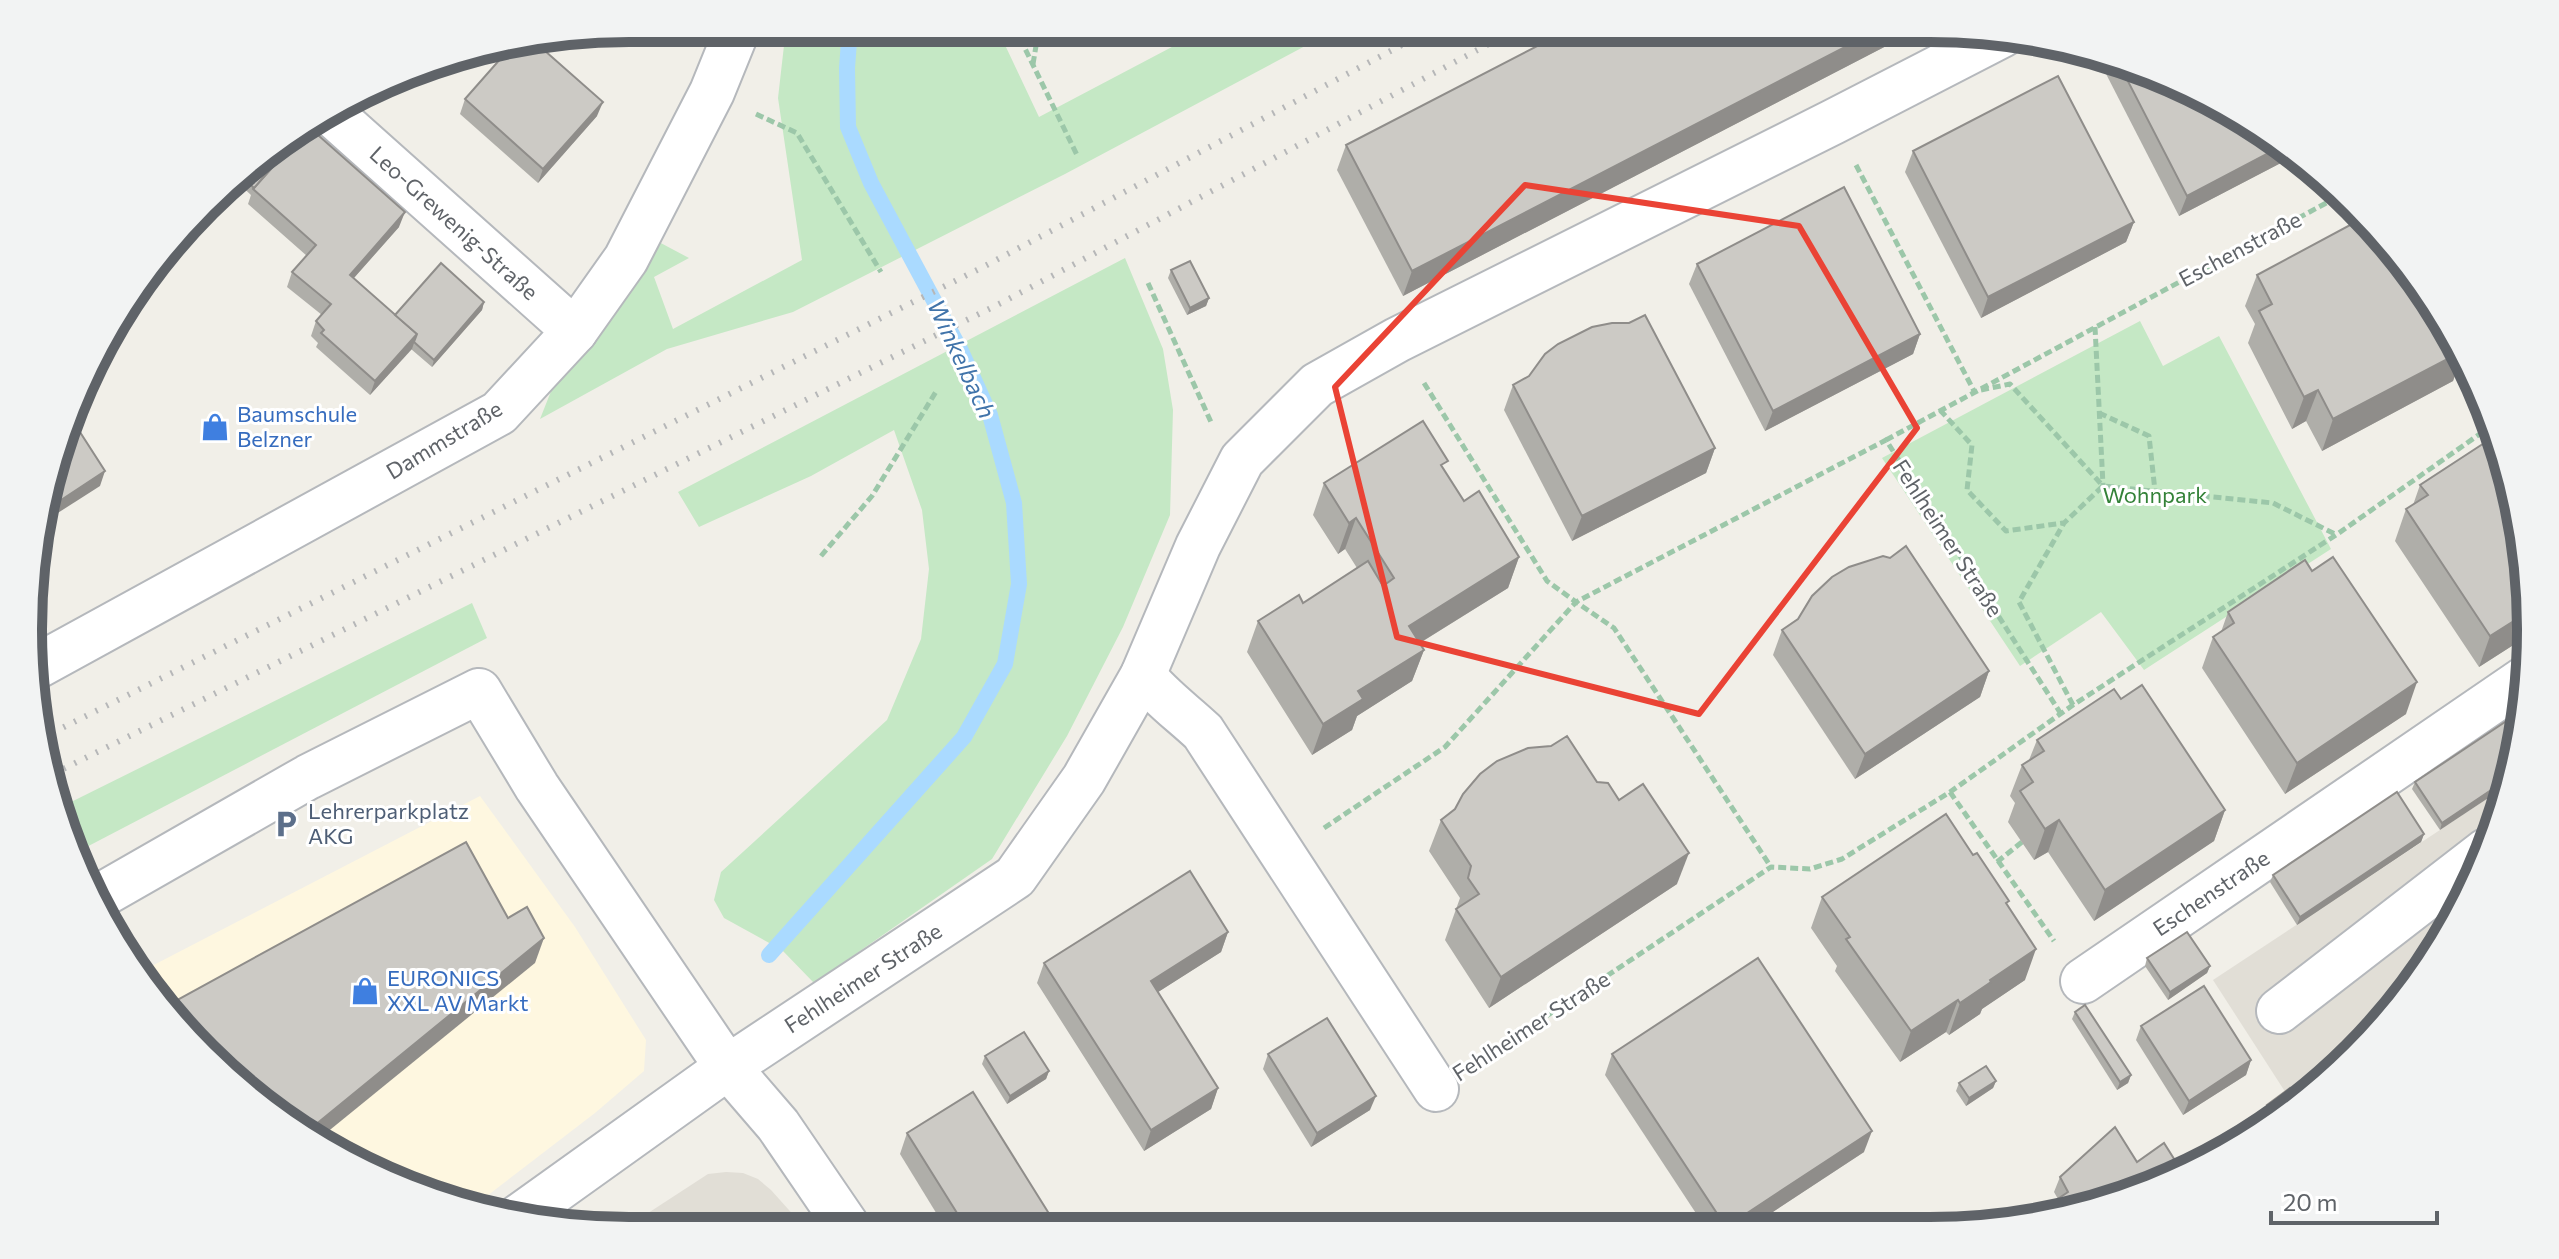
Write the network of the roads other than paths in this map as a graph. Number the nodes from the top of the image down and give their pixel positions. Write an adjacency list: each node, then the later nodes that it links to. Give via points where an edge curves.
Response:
1 (732, 42): 4 (street, Dammstraße, via 626,259)
2 (1983, 45): 6 (street, Fehlheimer Straße, via 1317,385 1242,460)
3 (338, 120): 4 (street, Leo-Grewenig-Straße)
4 (575, 331): 5 (street, Dammstraße, via 499,413)
5 (43, 663)
6 (1143, 675): 12 (street, Fehlheimer Straße, via 1084,779 1015,877); 13 (street, Fehlheimer Straße, via 1203,732)
7 (2514, 686): 10 (street, Eschenstraße)
8 (2466, 866): 11 (street)
9 (105, 893): 12 (street, via 308,777 479,691 537,787)
10 (2083, 981)
11 (2279, 1011)
12 (728, 1067): 14 (street, Fehlheimer Straße); 15 (street, via 778,1125)
13 (1436, 1089)
14 (530, 1208)
15 (841, 1217)

